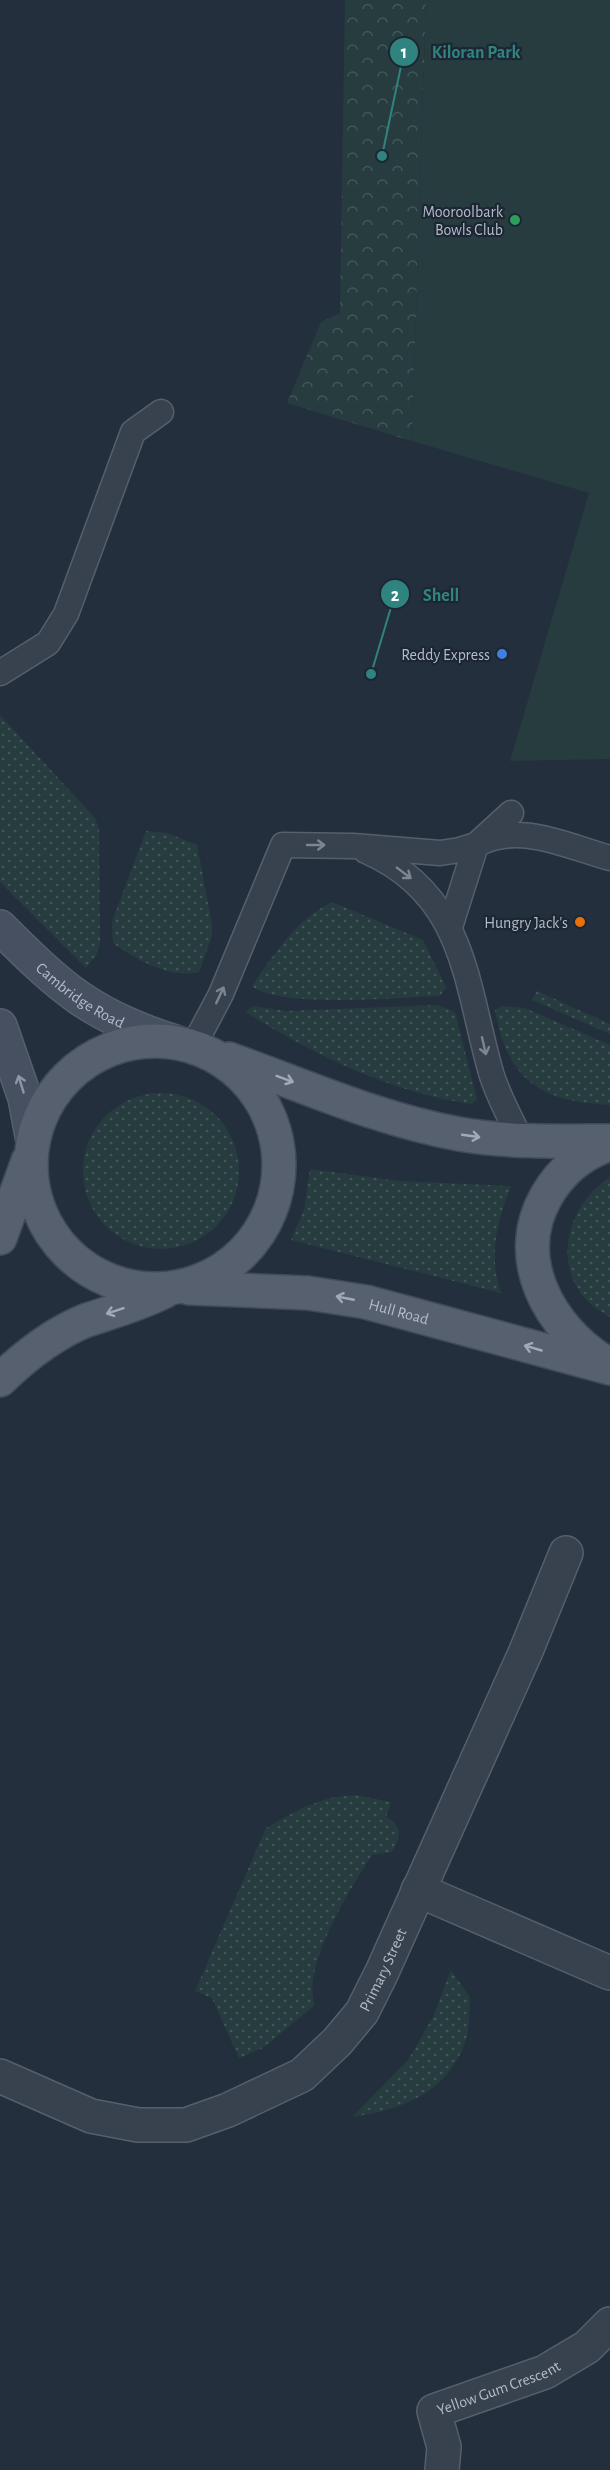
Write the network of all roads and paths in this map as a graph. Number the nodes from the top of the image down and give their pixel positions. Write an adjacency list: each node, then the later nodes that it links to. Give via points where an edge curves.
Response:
1 (161, 412): 2 (lane, via 134,432 66,614 48,644)
2 (0, 673)
3 (511, 813): 4 (lane)
4 (476, 845): 5 (lane, via 440,853); 6 (lane, via 491,836 519,833); 8 (lane)
5 (353, 846): 8 (lane, one-way to 8, via 409,876); 10 (lane, one-way to 5, via 221,994 283,845)
6 (610, 858)
7 (0, 927): 10 (main road, Cambridge Road, via 87,1006 133,1029)
8 (450, 927): 11 (lane, one-way to 11, via 474,1000 490,1072)
9 (0, 1026): 13 (main road, one-way to 9, via 25,1098)
10 (193, 1047): 11 (main road, one-way to 11, via 402,1121 457,1134); 13 (main road, via 157,1040 100,1053 69,1075 51,1097); 15 (main road, via 244,1077 267,1110 275,1130 280,1171 271,1211 250,1246 218,1273)
11 (521, 1141): 12 (main road)
12 (610, 1143): 16 (main road, via 573,1163 553,1185 539,1211 531,1244 536,1278 553,1313 587,1350)
13 (31, 1148): 14 (main road); 15 (main road, via 39,1208 46,1225 69,1255 118,1284)
14 (0, 1238)
15 (176, 1288): 16 (main road, Hull Road, one-way to 15, via 333,1296); 17 (main road, Hull Road, one-way to 17, via 54,1336 17,1362)
16 (610, 1366)
17 (0, 1380)
18 (566, 1553): 19 (street, Primary Street)
19 (418, 1890): 20 (street); 21 (street, Primary Street, via 362,2012 337,2042 302,2075 228,2110 186,2125 138,2126 91,2116)
20 (610, 1973)
21 (0, 2076)
22 (610, 2324): 23 (street, Yellow Gum Crescent, via 587,2347 545,2372 434,2410 444,2447)
23 (442, 2470)

